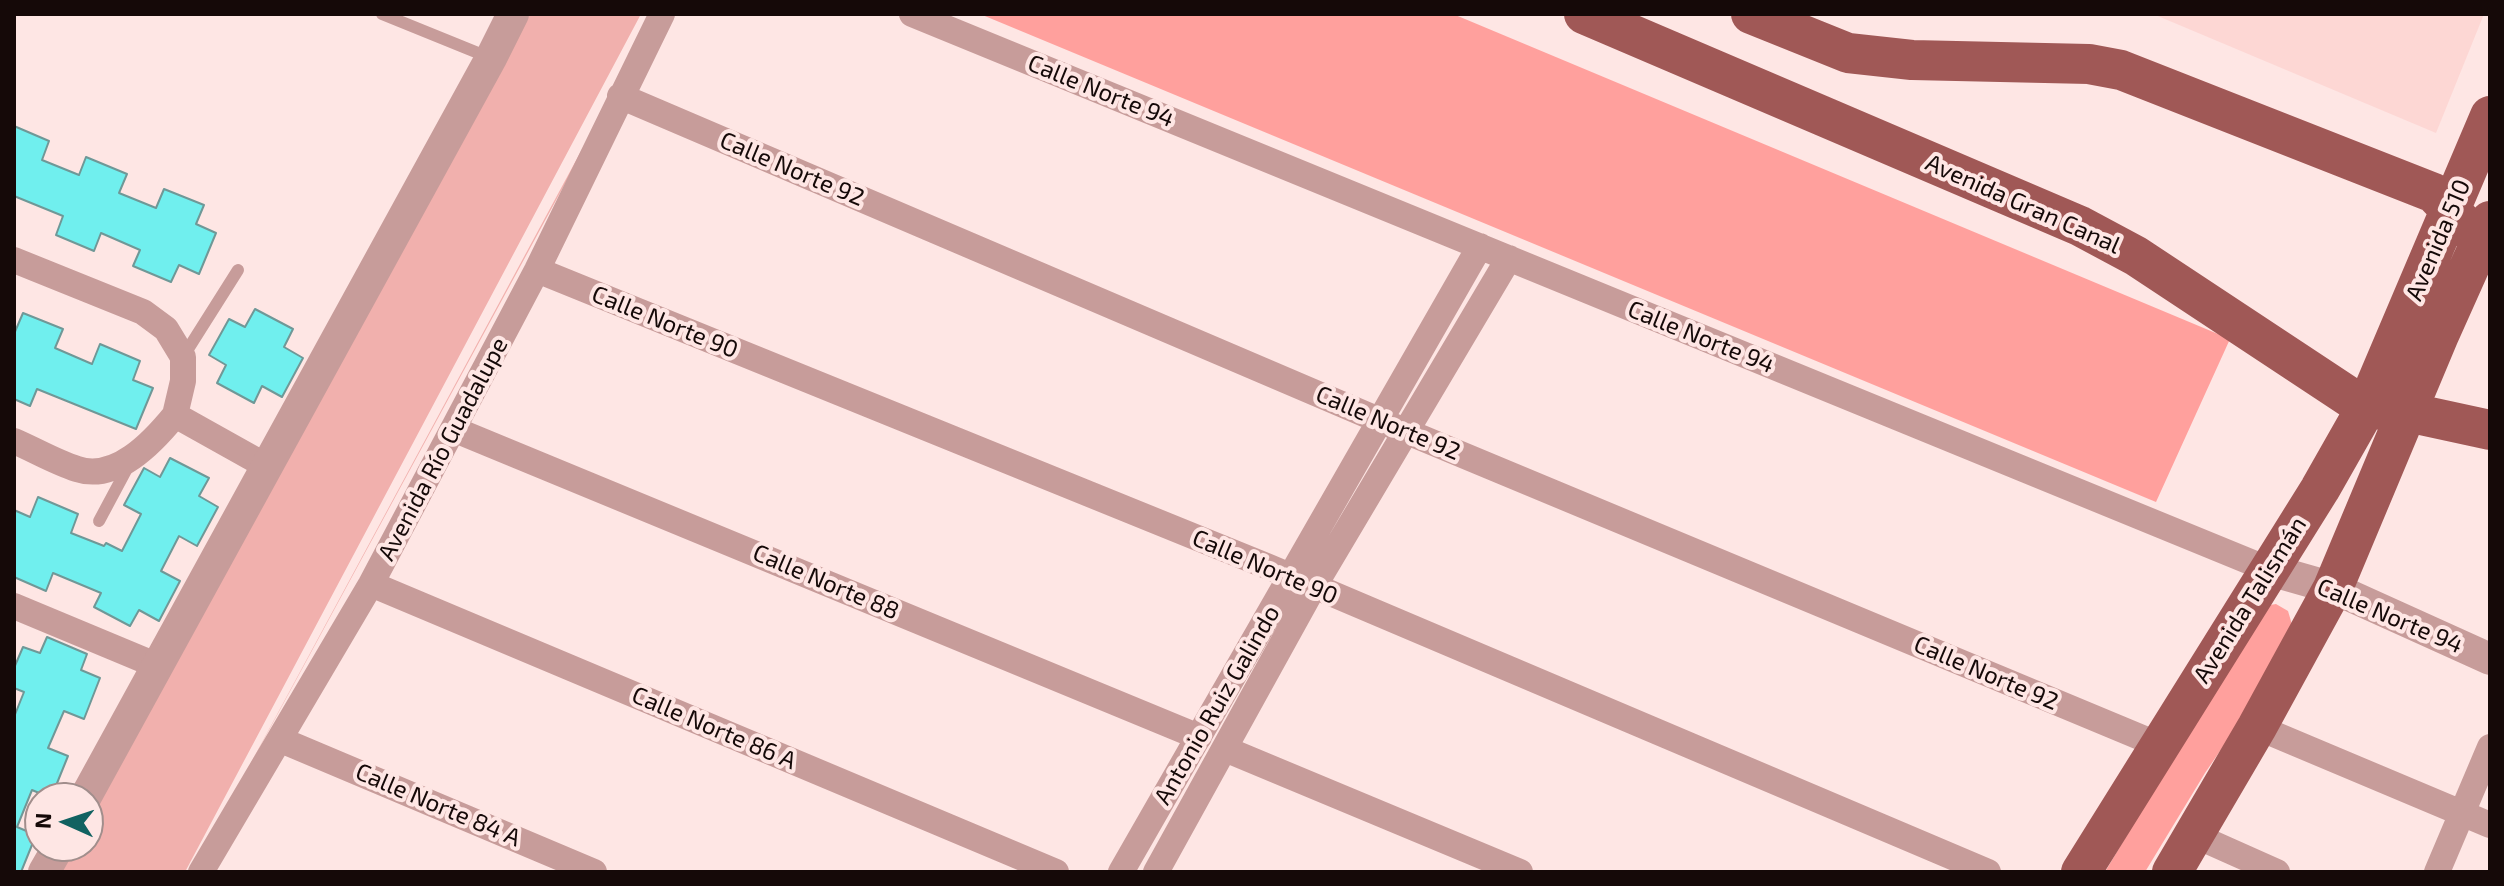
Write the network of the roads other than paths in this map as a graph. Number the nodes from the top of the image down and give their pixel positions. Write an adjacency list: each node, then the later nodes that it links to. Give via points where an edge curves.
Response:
1 (382, 14): 7 (lane)
2 (513, 14): 7 (street)
3 (662, 14): 8 (street, Avenida Río Guadalupe)
4 (912, 14): 12 (street, Calle Norte 94)
5 (1584, 14): 19 (main road, Avenida Gran Canal, via 2080,226 2136,256)
6 (1751, 14): 10 (main road, via 1848,53 2121,70 2434,193)
7 (491, 58): 28 (street)
8 (620, 96): 16 (street, Avenida Río Guadalupe); 22 (street, Calle Norte 92)
9 (2490, 116): 10 (main road, Avenida 510)
10 (2451, 210): 11 (main road); 17 (main road, Avenida 510)
11 (2488, 231): 17 (main road, Avenida 510)
12 (1480, 246): 13 (street, Calle Norte 94); 22 (street, Antonio Ruiz Galindo)
13 (1509, 258): 25 (street, Antonio Ruiz Galindo); 30 (street, Calle Norte 94)
14 (14, 260): 18 (street, via 143,312 166,329)
15 (238, 270): 18 (lane)
16 (537, 270): 23 (street, Avenida Río Guadalupe); 31 (street, Calle Norte 90)
17 (2422, 327): 19 (main road, Avenida Talismán); 20 (main road)
18 (183, 357): 21 (street)
19 (2366, 408): 20 (main road, Avenida Gran Canal); 30 (main road, Avenida Talismán)
20 (2407, 412): 24 (main road, Avenida Gran Canal); 34 (main road)
21 (175, 415): 27 (street); 28 (street)
22 (1381, 421): 25 (street, Calle Norte 92); 31 (street, Antonio Ruiz Galindo)
23 (453, 429): 32 (street, Avenida Río Guadalupe); 39 (street, Calle Norte 88)
24 (2490, 430)
25 (1406, 431): 33 (street, Antonio Ruiz Galindo); 41 (street, Calle Norte 92)
26 (14, 441): 27 (street, via 79,470 106,470)
27 (133, 456): 29 (lane)
28 (268, 467): 37 (street)
29 (99, 521)
30 (2270, 570): 34 (street, Calle Norte 94); 41 (main road, Avenida Talismán)
31 (1289, 577): 33 (street, Calle Norte 90); 39 (street, Antonio Ruiz Galindo)
32 (371, 584): 40 (street, Avenida Río Guadalupe); 50 (street, Calle Norte 86 A)
33 (1313, 588): 43 (street, Antonio Ruiz Galindo); 54 (street, Calle Norte 90)
34 (2333, 588): 36 (street, Calle Norte 94); 38 (main road)
35 (14, 606): 37 (street)
36 (2490, 659)
37 (158, 666): 44 (street)
38 (2257, 727): 45 (street); 47 (main road)
39 (1199, 737): 51 (street, Antonio Ruiz Galindo)
40 (281, 740): 48 (street, Avenida Río Guadalupe); 49 (street, Calle Norte 84 A)
41 (2159, 745): 55 (main road, Avenida Talismán)
42 (2490, 747): 45 (street)
43 (1225, 749): 52 (street, Antonio Ruiz Galindo); 53 (street)
44 (94, 782)
45 (2461, 813): 46 (street); 58 (street)
46 (2490, 825)
47 (2194, 835): 56 (main road); 57 (street)
48 (201, 872)
49 (594, 872)
50 (1056, 872)
51 (1121, 872)
52 (1156, 872)
53 (1520, 872)
54 (1988, 872)
55 (2081, 872)
56 (2172, 872)
57 (2277, 872)
58 (2437, 872)

